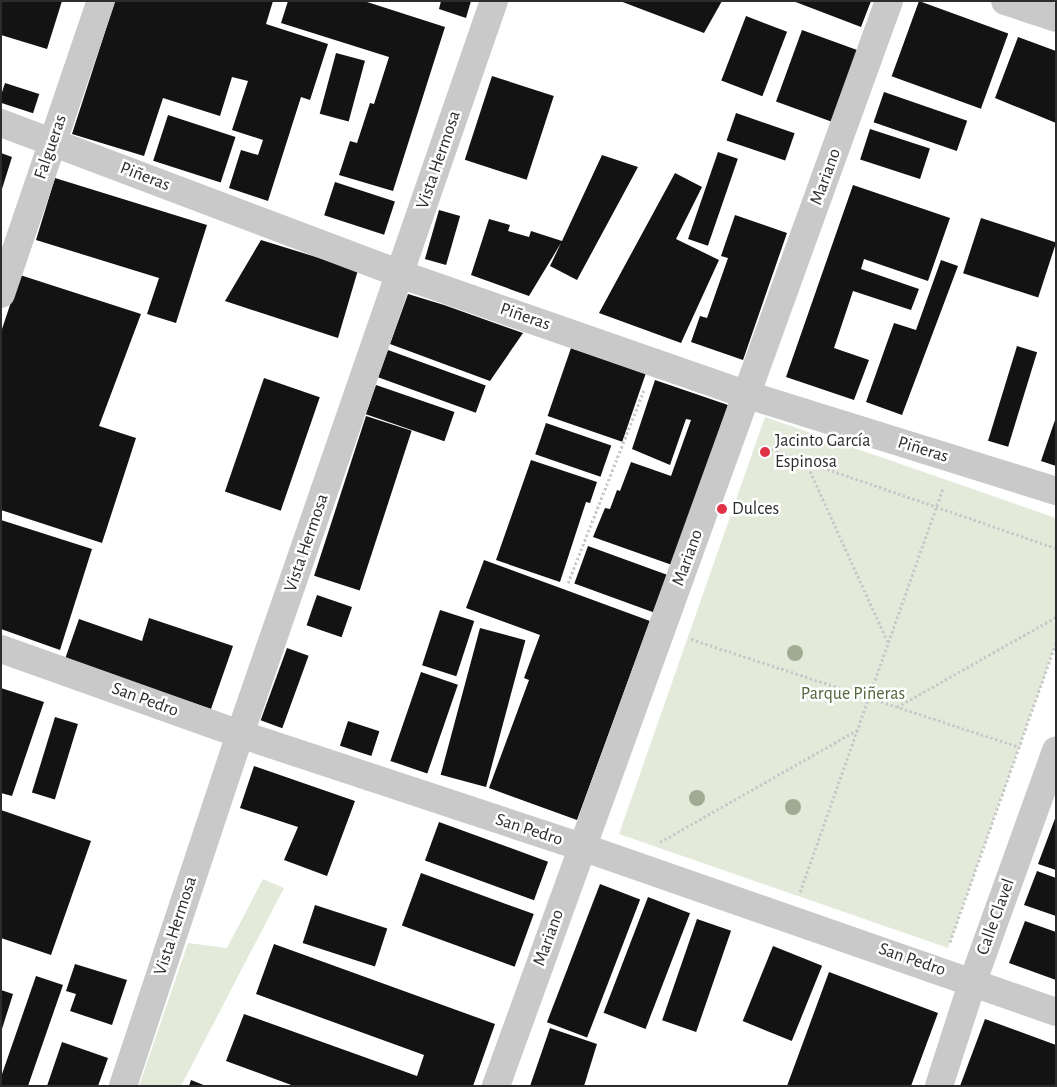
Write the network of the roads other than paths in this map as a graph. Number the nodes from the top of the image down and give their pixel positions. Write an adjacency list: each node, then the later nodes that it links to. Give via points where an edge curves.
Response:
1 (101, 1): 7 (street, Falgueras)
2 (494, 1): 8 (street, Vista Hermosa)
3 (889, 1): 10 (street, Mariano)
4 (1004, 1): 5 (street)
5 (1056, 18)
6 (1, 123): 7 (street, Piñeras)
7 (53, 142): 8 (street, Piñeras); 9 (street, Falgueras)
8 (400, 274): 10 (street, Piñeras); 13 (street, Vista Hermosa)
9 (1, 294)
10 (748, 395): 11 (street, Piñeras); 15 (street, Mariano)
11 (1056, 491)
12 (1, 649): 13 (street, San Pedro)
13 (240, 734): 15 (street, San Pedro); 18 (street, Vista Hermosa)
14 (1054, 754): 16 (street, Calle Clavel)
15 (582, 847): 16 (street, San Pedro); 19 (street, Mariano)
16 (972, 981): 17 (street, San Pedro); 20 (street, Calle Clavel)
17 (1056, 1012)
18 (123, 1086)
19 (496, 1086)
20 (939, 1086)

